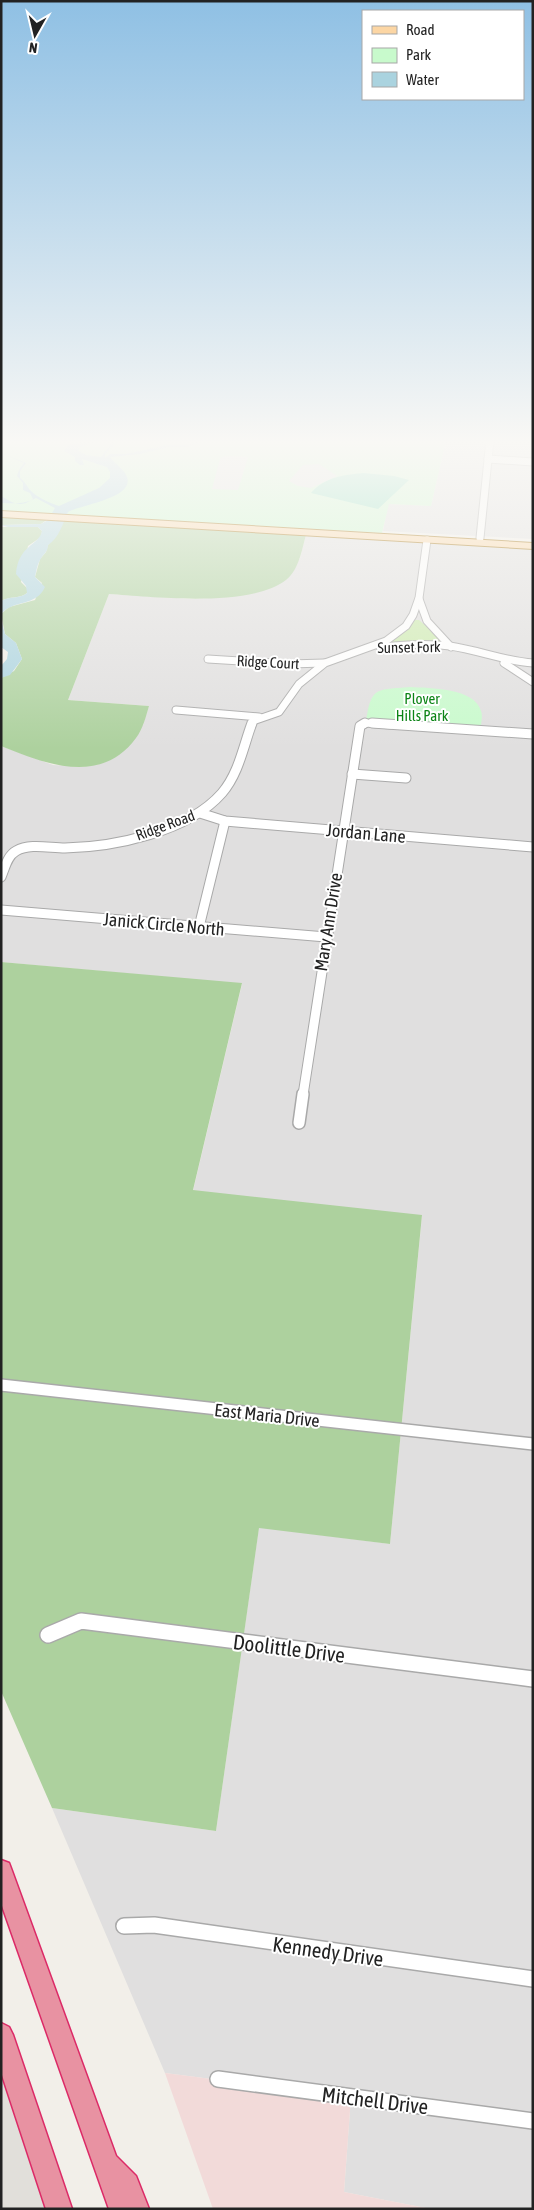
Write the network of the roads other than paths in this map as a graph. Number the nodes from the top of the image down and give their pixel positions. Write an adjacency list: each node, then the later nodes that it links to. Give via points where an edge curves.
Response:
1 (427, 543): 4 (street)
2 (482, 543): 3 (main road)
3 (533, 546)
4 (419, 596): 5 (street, Sunset Fork, via 424,617); 6 (street, via 414,614 396,635)
5 (451, 646): 6 (street, Sunset Fork); 7 (street, Sunset Fork)
6 (367, 648): 9 (street)
7 (494, 658): 10 (street, Sunset Fork); 11 (street, Sunset Fork)
8 (208, 659): 9 (street, Ridge Court, via 290,664)
9 (327, 662): 13 (street, via 305,676 280,712)
10 (533, 664)
11 (533, 682)
12 (176, 710): 13 (street)
13 (260, 717): 17 (street, Ridge Road, via 253,721 238,769 220,794)
14 (533, 734): 15 (street, Mary Ann Drive, via 363,724 359,730)
15 (352, 774): 16 (street); 19 (street, Mary Ann Drive)
16 (406, 778)
17 (200, 813): 18 (street, Jordan Lane); 21 (street, Ridge Road, via 150,834 120,841 67,848 18,849 11,855)
18 (225, 821): 19 (street, Jordan Lane); 23 (street)
19 (343, 831): 20 (street, Jordan Lane); 24 (street, Mary Ann Drive)
20 (533, 847)
21 (1, 877)
22 (1, 910): 23 (street, Janick Circle North)
23 (199, 927): 24 (street, Janick Circle North)
24 (326, 937): 25 (street, Mary Ann Drive)
25 (299, 1122)
26 (1, 1385): 27 (street, East Maria Drive)
27 (533, 1444)
28 (48, 1635): 29 (street, Doolittle Drive, via 81,1621)
29 (533, 1679)
30 (1, 1872): 36 (highway)
31 (124, 1926): 32 (street, Kennedy Drive, via 154,1925)
32 (533, 1979)
33 (1, 2035): 37 (highway)
34 (218, 2079): 35 (street, Mitchell Drive)
35 (533, 2120)
36 (104, 2160): 38 (highway); 39 (highway, via 127,2185)
37 (59, 2209)
38 (122, 2209)
39 (136, 2209)

